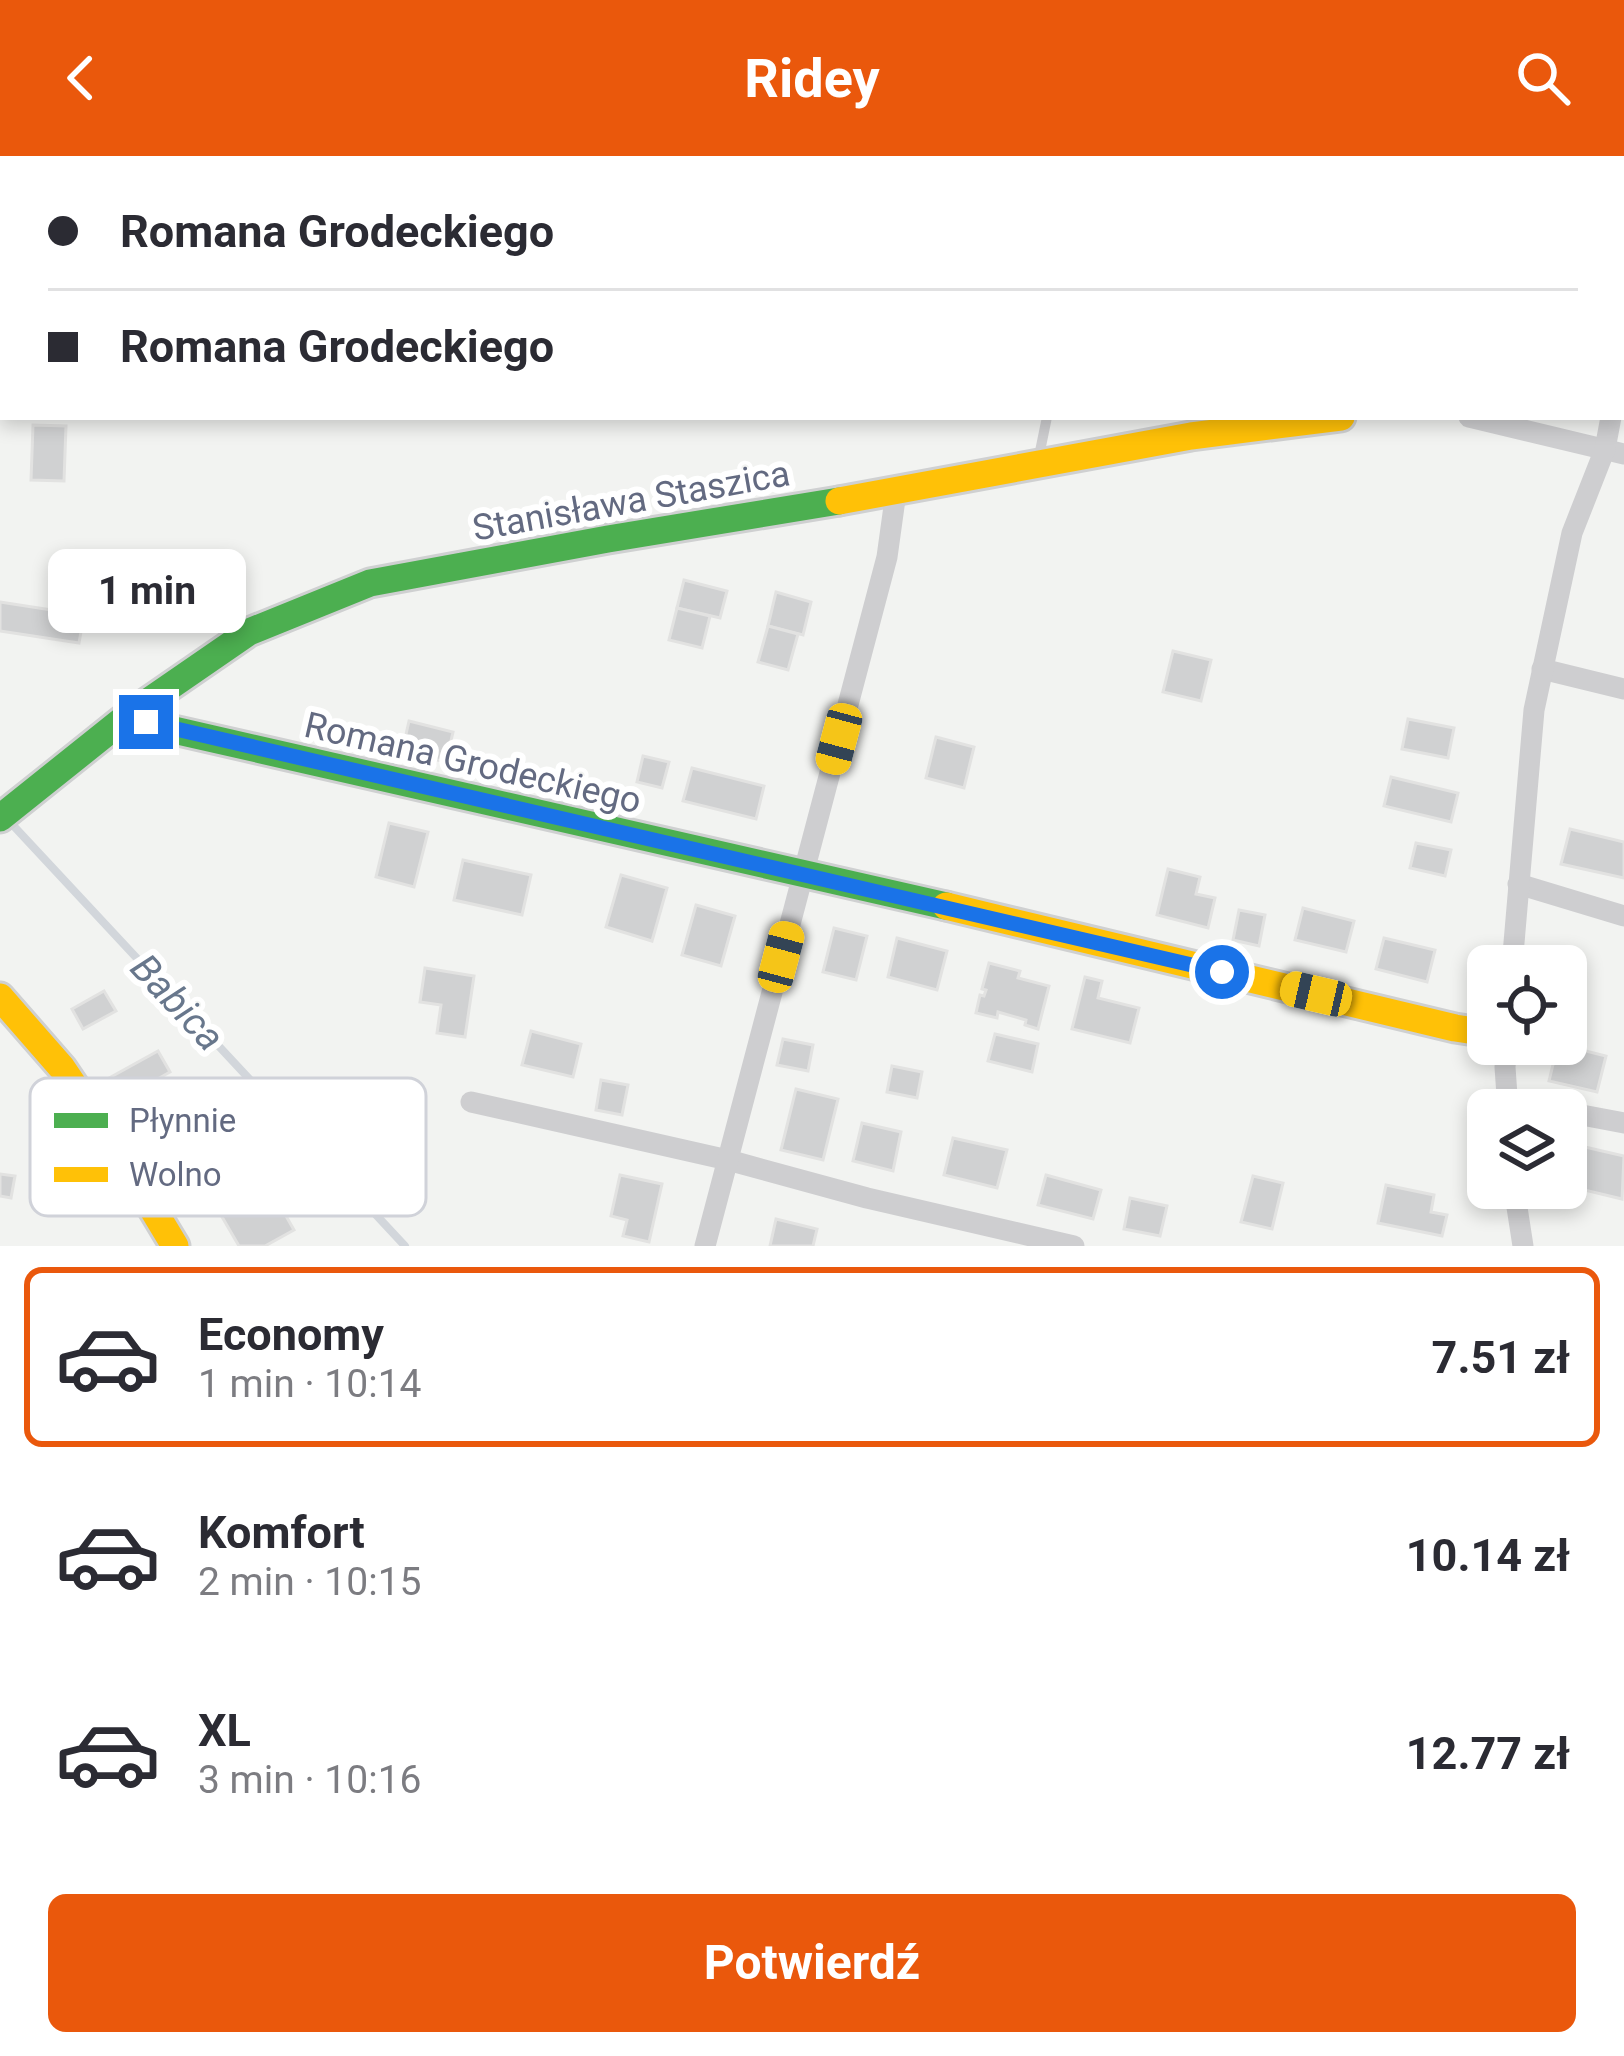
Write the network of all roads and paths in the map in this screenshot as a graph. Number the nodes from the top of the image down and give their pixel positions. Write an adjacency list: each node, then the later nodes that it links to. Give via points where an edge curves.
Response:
1 (1046, 420): 6 (lane)
2 (1317, 420): 6 (street, Stanisława Staszica)
3 (1481, 420): 5 (street)
4 (1611, 420): 5 (street)
5 (1614, 451): 8 (street, via 1572,532)
6 (1038, 465): 7 (street, Stanisława Staszica)
7 (896, 491): 10 (street, Stanisława Staszica, via 370,584 250,632); 12 (street, via 887,556)
8 (1542, 669): 9 (street); 13 (street)
9 (1624, 689)
10 (130, 714): 11 (street, Stanisława Staszica); 12 (street, Romana Grodeckiego)
11 (0, 818)
12 (802, 876): 17 (street, Romana Grodeckiego); 22 (street)
13 (1518, 884): 14 (street); 15 (street)
14 (1624, 916)
15 (1514, 945)
16 (0, 998): 18 (street)
17 (1467, 1030)
18 (69, 1078)
19 (471, 1102): 22 (street)
20 (1587, 1116): 21 (street)
21 (1624, 1123)
22 (728, 1160): 26 (street); 27 (street)
23 (1517, 1209): 28 (street)
24 (157, 1216): 25 (street)
25 (175, 1246)
26 (705, 1246)
27 (1075, 1246)
28 (1522, 1246)

